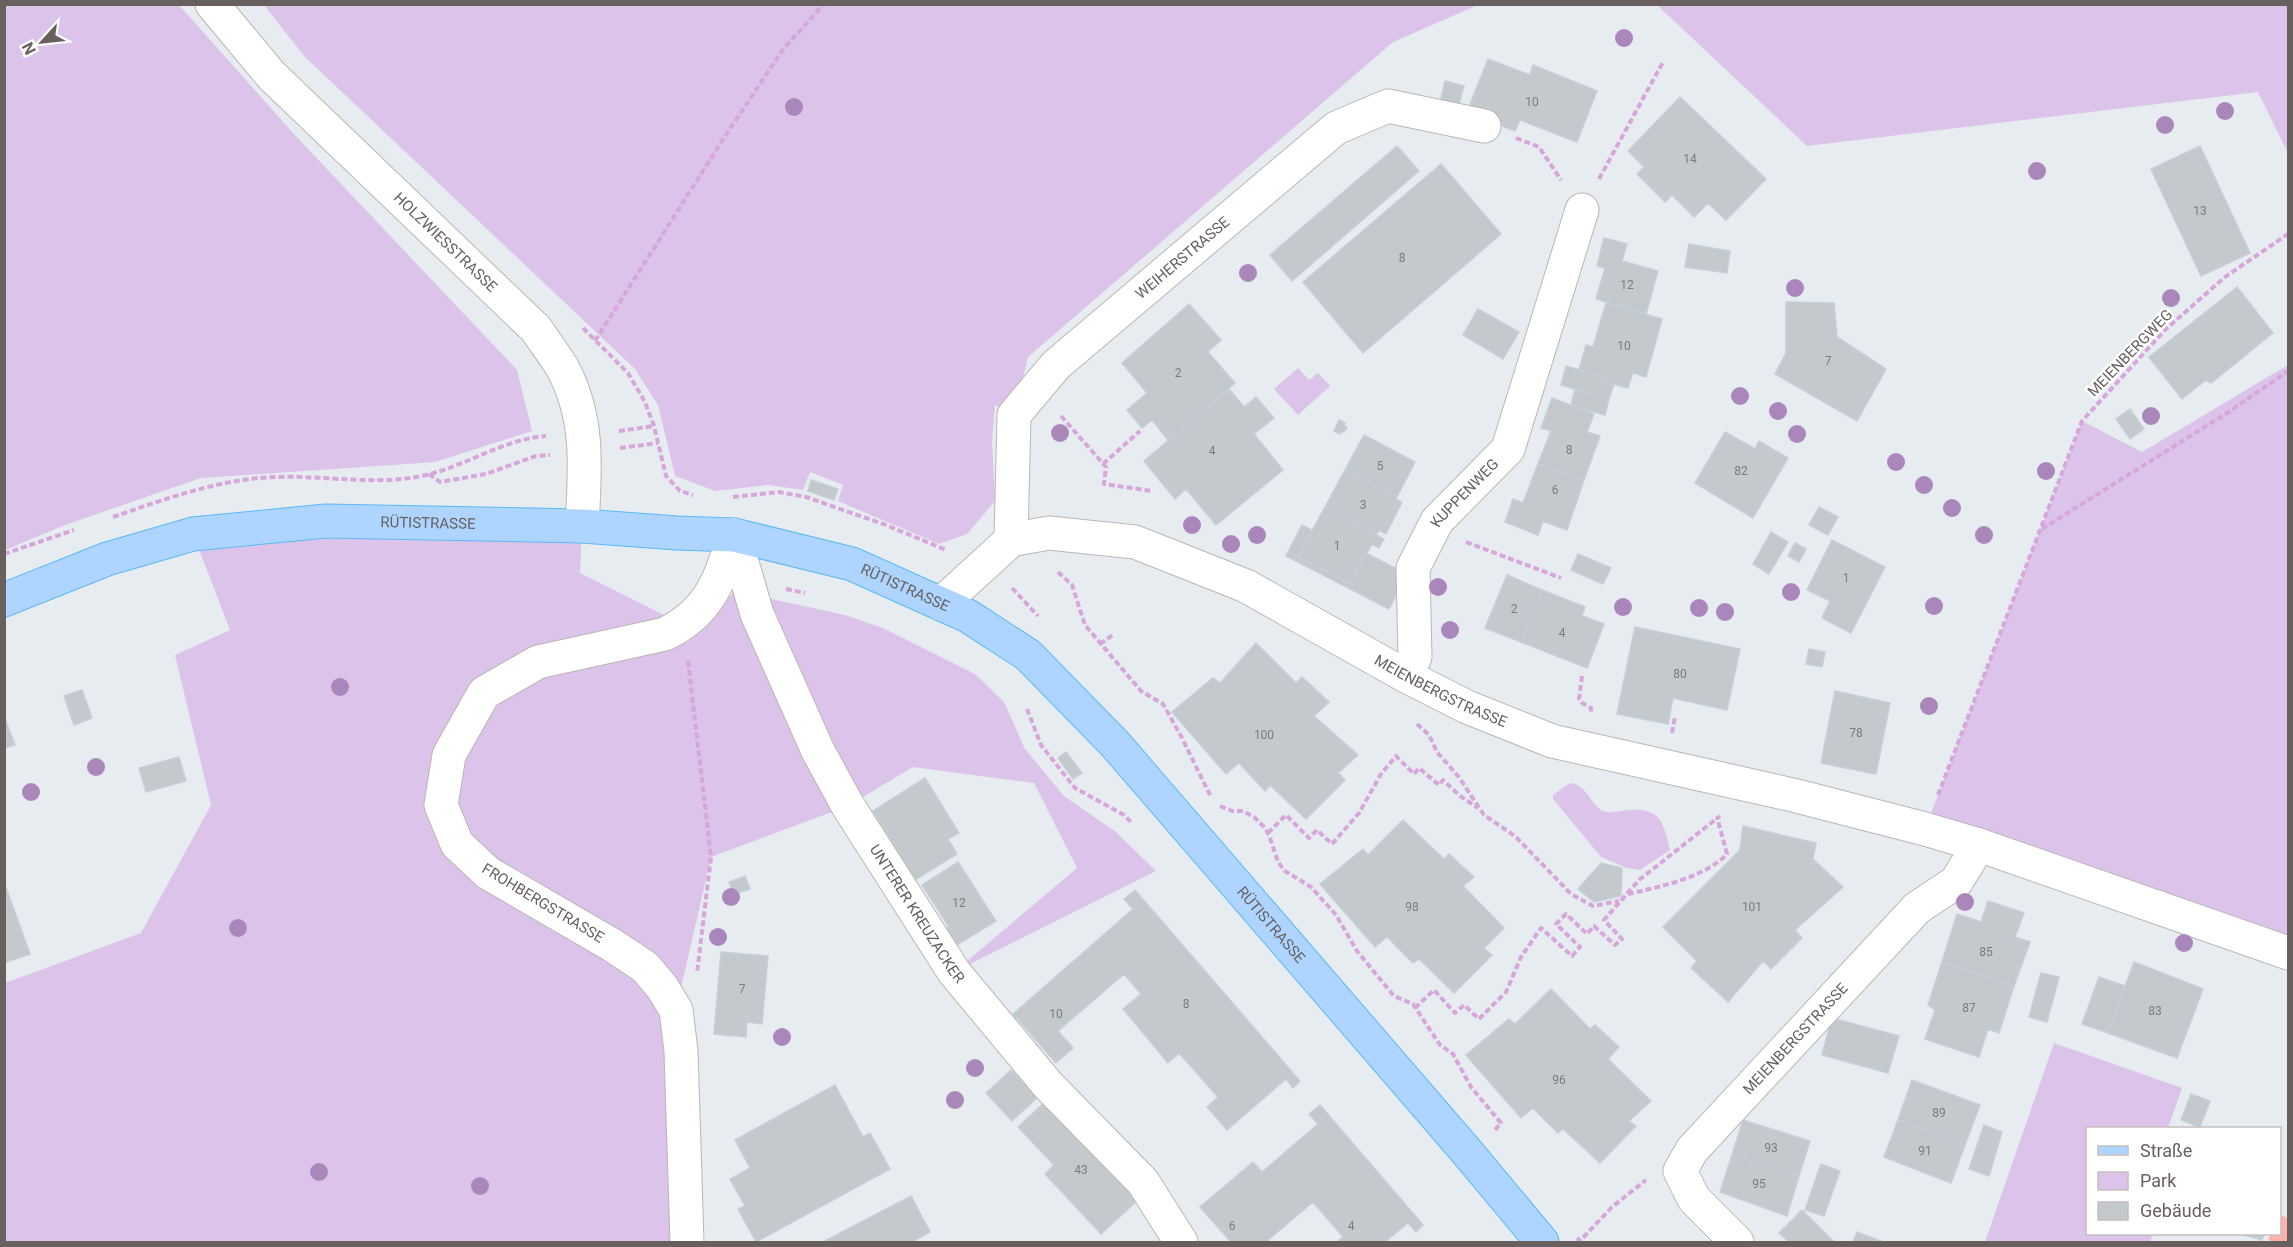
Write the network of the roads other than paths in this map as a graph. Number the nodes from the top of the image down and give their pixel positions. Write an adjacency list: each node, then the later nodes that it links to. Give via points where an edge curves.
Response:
1 (212, 4): 4 (street, HOLZWIESSTRASSE, via 271,75 536,329 562,368 580,416 584,443)
2 (1484, 126): 6 (street, WEIHERSTRASSE, via 1388,106 1336,128 1056,365 1014,415)
3 (1582, 210): 9 (street, KUPPENWEG, via 1508,449 1437,521 1413,568 1415,657)
4 (582, 526): 5 (main road, RÜTISTRASSE); 7 (main road, RÜTISTRASSE, via 326,521 193,534 107,559)
5 (734, 535): 8 (main road, RÜTISTRASSE, via 852,564); 12 (street, FROHBERGSTRASSE, via 721,577 704,604 684,625 665,634 538,662 484,693 449,755 441,804 457,844 488,873 645,967 676,1010 681,1051); 13 (street, UNTERER KREUZACKER, via 757,614 818,751 848,806 954,972 1048,1085 1143,1182)
6 (1011, 540): 8 (street); 9 (street, MEIENBERGSTRASSE, via 1049,533 1135,542 1246,586)
7 (4, 600)
8 (941, 604): 14 (main road, RÜTISTRASSE, via 968,616 1028,655 1115,744)
9 (1406, 676): 10 (street, MEIENBERGSTRASSE, via 1467,707 1552,741 1727,780)
10 (1979, 845): 11 (street, MEIENBERGSTRASSE); 15 (street, MEIENBERGSTRASSE, via 1956,882 1917,908 1692,1150 1680,1171 1694,1200)
11 (2289, 953)
12 (687, 1242)
13 (1181, 1242)
14 (1542, 1242)
15 (1737, 1242)

